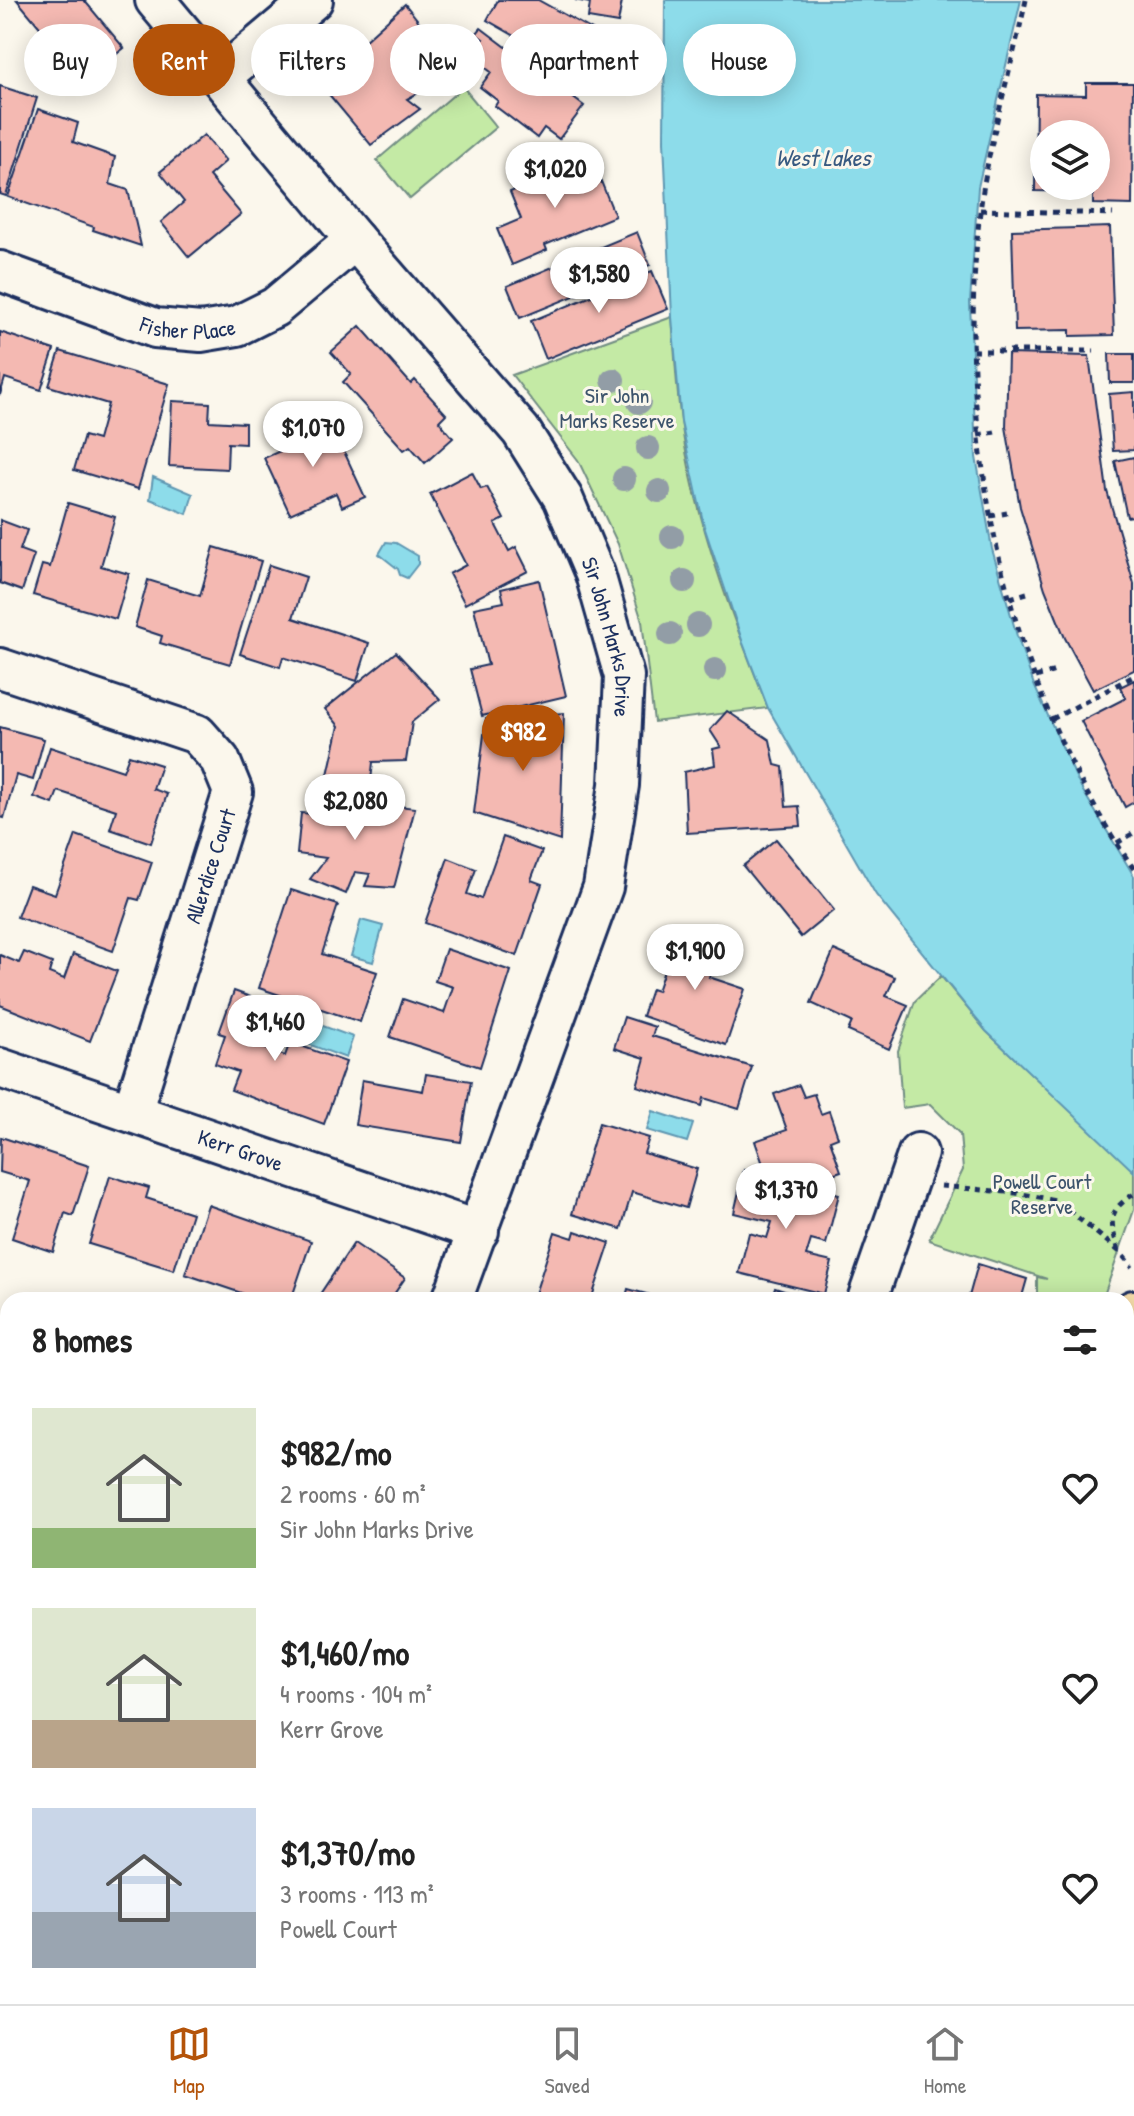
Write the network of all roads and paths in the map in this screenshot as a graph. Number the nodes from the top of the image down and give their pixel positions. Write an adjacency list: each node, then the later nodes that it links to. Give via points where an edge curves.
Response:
1 (155, 0): 4 (street, Sir John Marks Drive)
2 (313, 0): 5 (street)
3 (1026, 0): 7 (path)
4 (176, 24)
5 (235, 65)
6 (235, 94): 9 (street, Sir John Marks Drive)
7 (980, 210): 8 (path); 11 (path)
8 (1113, 214)
9 (355, 240): 10 (street, Fisher Place, via 275,307 237,326 201,332 155,328); 31 (street, Sir John Marks Drive, via 521,431 563,498 595,574 624,676 619,785 603,887)
10 (0, 271)
11 (973, 351): 12 (path); 14 (path)
12 (1094, 351)
13 (995, 432): 14 (path)
14 (978, 435): 16 (path)
15 (1007, 513): 16 (path)
16 (990, 516): 18 (path)
17 (1027, 593): 18 (path)
18 (1010, 598): 22 (path)
19 (0, 668): 28 (street, Allerdice Court, via 197,734 220,760 233,792)
20 (1055, 671): 22 (path)
21 (1134, 676): 23 (path)
22 (1036, 677): 23 (path)
23 (1052, 719): 25 (path)
24 (1134, 833): 25 (path)
25 (1117, 843): 26 (path)
26 (1134, 869)
27 (0, 1068): 28 (street, Kerr Grove)
28 (132, 1112): 31 (street, Kerr Grove)
29 (914, 1163): 32 (path, via 944,1187 1056,1200); 35 (street)
30 (1134, 1194): 32 (path, via 1118,1203 1111,1223)
31 (479, 1231): 34 (street, Sir John Marks Drive)
32 (1120, 1252): 33 (path)
33 (1132, 1267)
34 (455, 1292)
35 (870, 1292)

